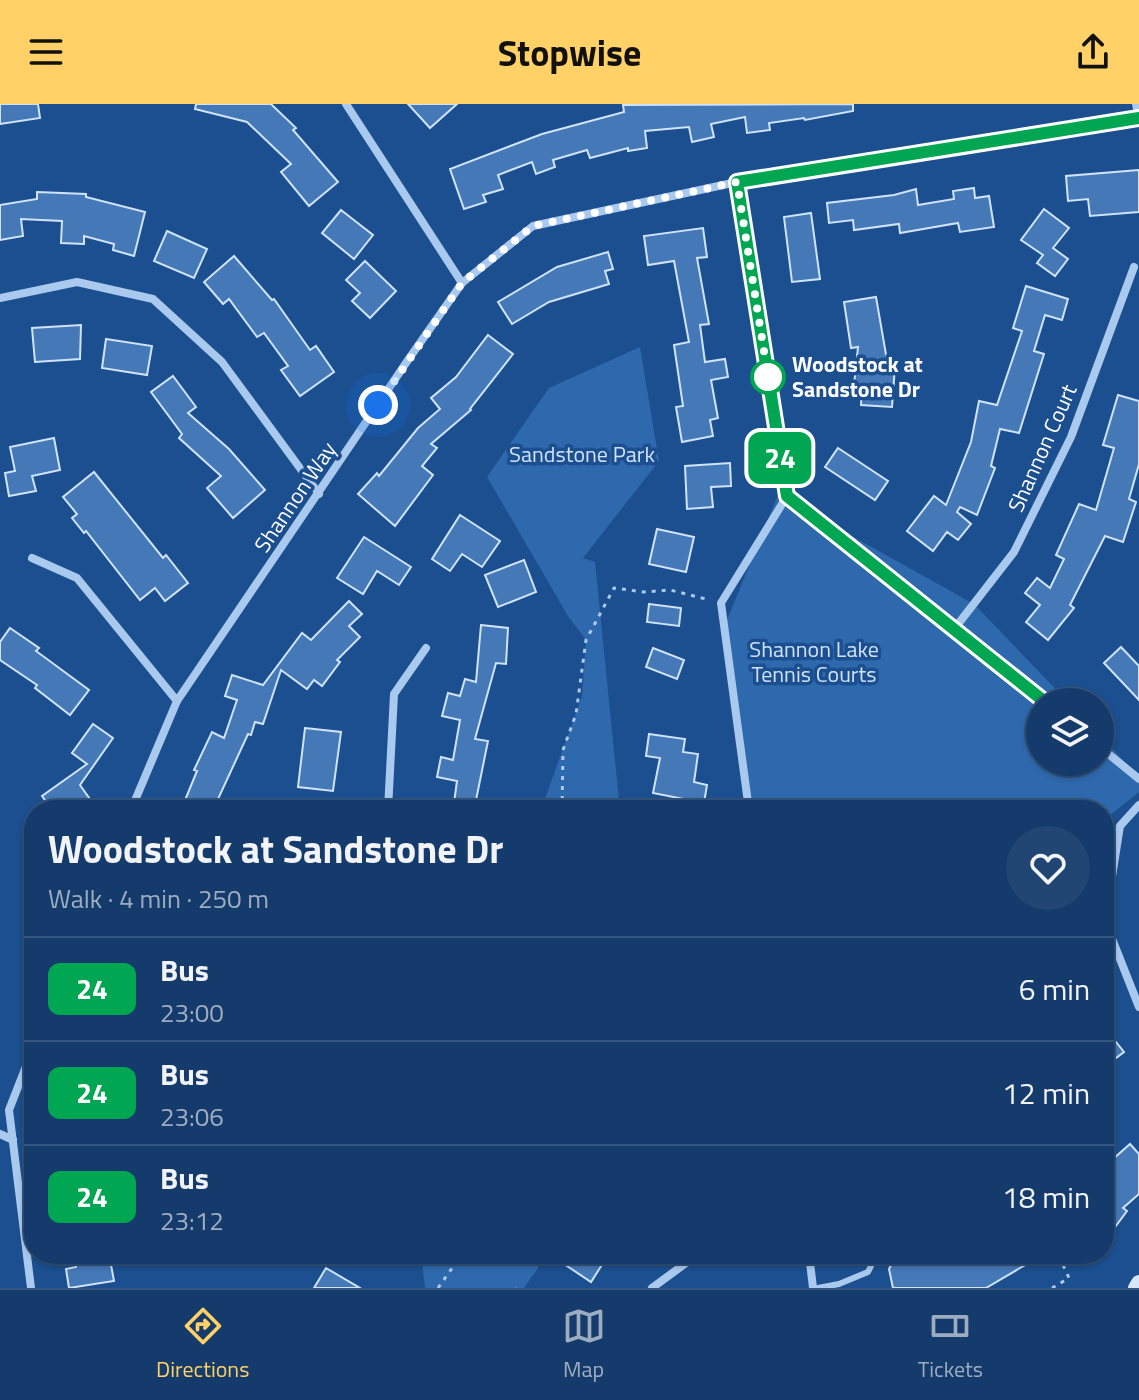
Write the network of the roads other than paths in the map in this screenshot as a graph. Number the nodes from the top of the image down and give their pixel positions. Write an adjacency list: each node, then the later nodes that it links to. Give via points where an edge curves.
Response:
1 (346, 104): 6 (street)
2 (1136, 104): 3 (street)
3 (1139, 118): 4 (street, Shannon Way)
4 (737, 182): 6 (street, Shannon Way, via 533,226); 9 (street)
5 (1134, 267): 11 (street, Shannon Court, via 1071,437 1027,526 1014,552)
6 (462, 283): 8 (street, Shannon Way)
7 (0, 298): 8 (street, via 77,282 153,299 222,362)
8 (319, 494): 14 (street, Shannon Way)
9 (787, 496): 11 (street); 19 (street, via 721,603)
10 (32, 558): 14 (street, via 77,578)
11 (955, 628): 13 (street)
12 (426, 648): 18 (street, via 394,694)
13 (1028, 688)
14 (177, 701): 17 (street, Shannon Way)
15 (1114, 758): 16 (street)
16 (1139, 779)
17 (135, 800)
18 (389, 800)
19 (748, 800)
20 (1139, 805): 21 (street, via 1120,826)
21 (1114, 864)
22 (1114, 944): 23 (street)
23 (1139, 1007)
24 (24, 1072): 26 (street, via 9,1110)
25 (0, 1134): 26 (street)
26 (13, 1140): 27 (street)
27 (24, 1230)
28 (28, 1264): 32 (street)
29 (685, 1264): 33 (street)
30 (811, 1264): 34 (street)
31 (872, 1264): 34 (lane, via 868,1272)
32 (31, 1288)
33 (652, 1288)
34 (816, 1288)

